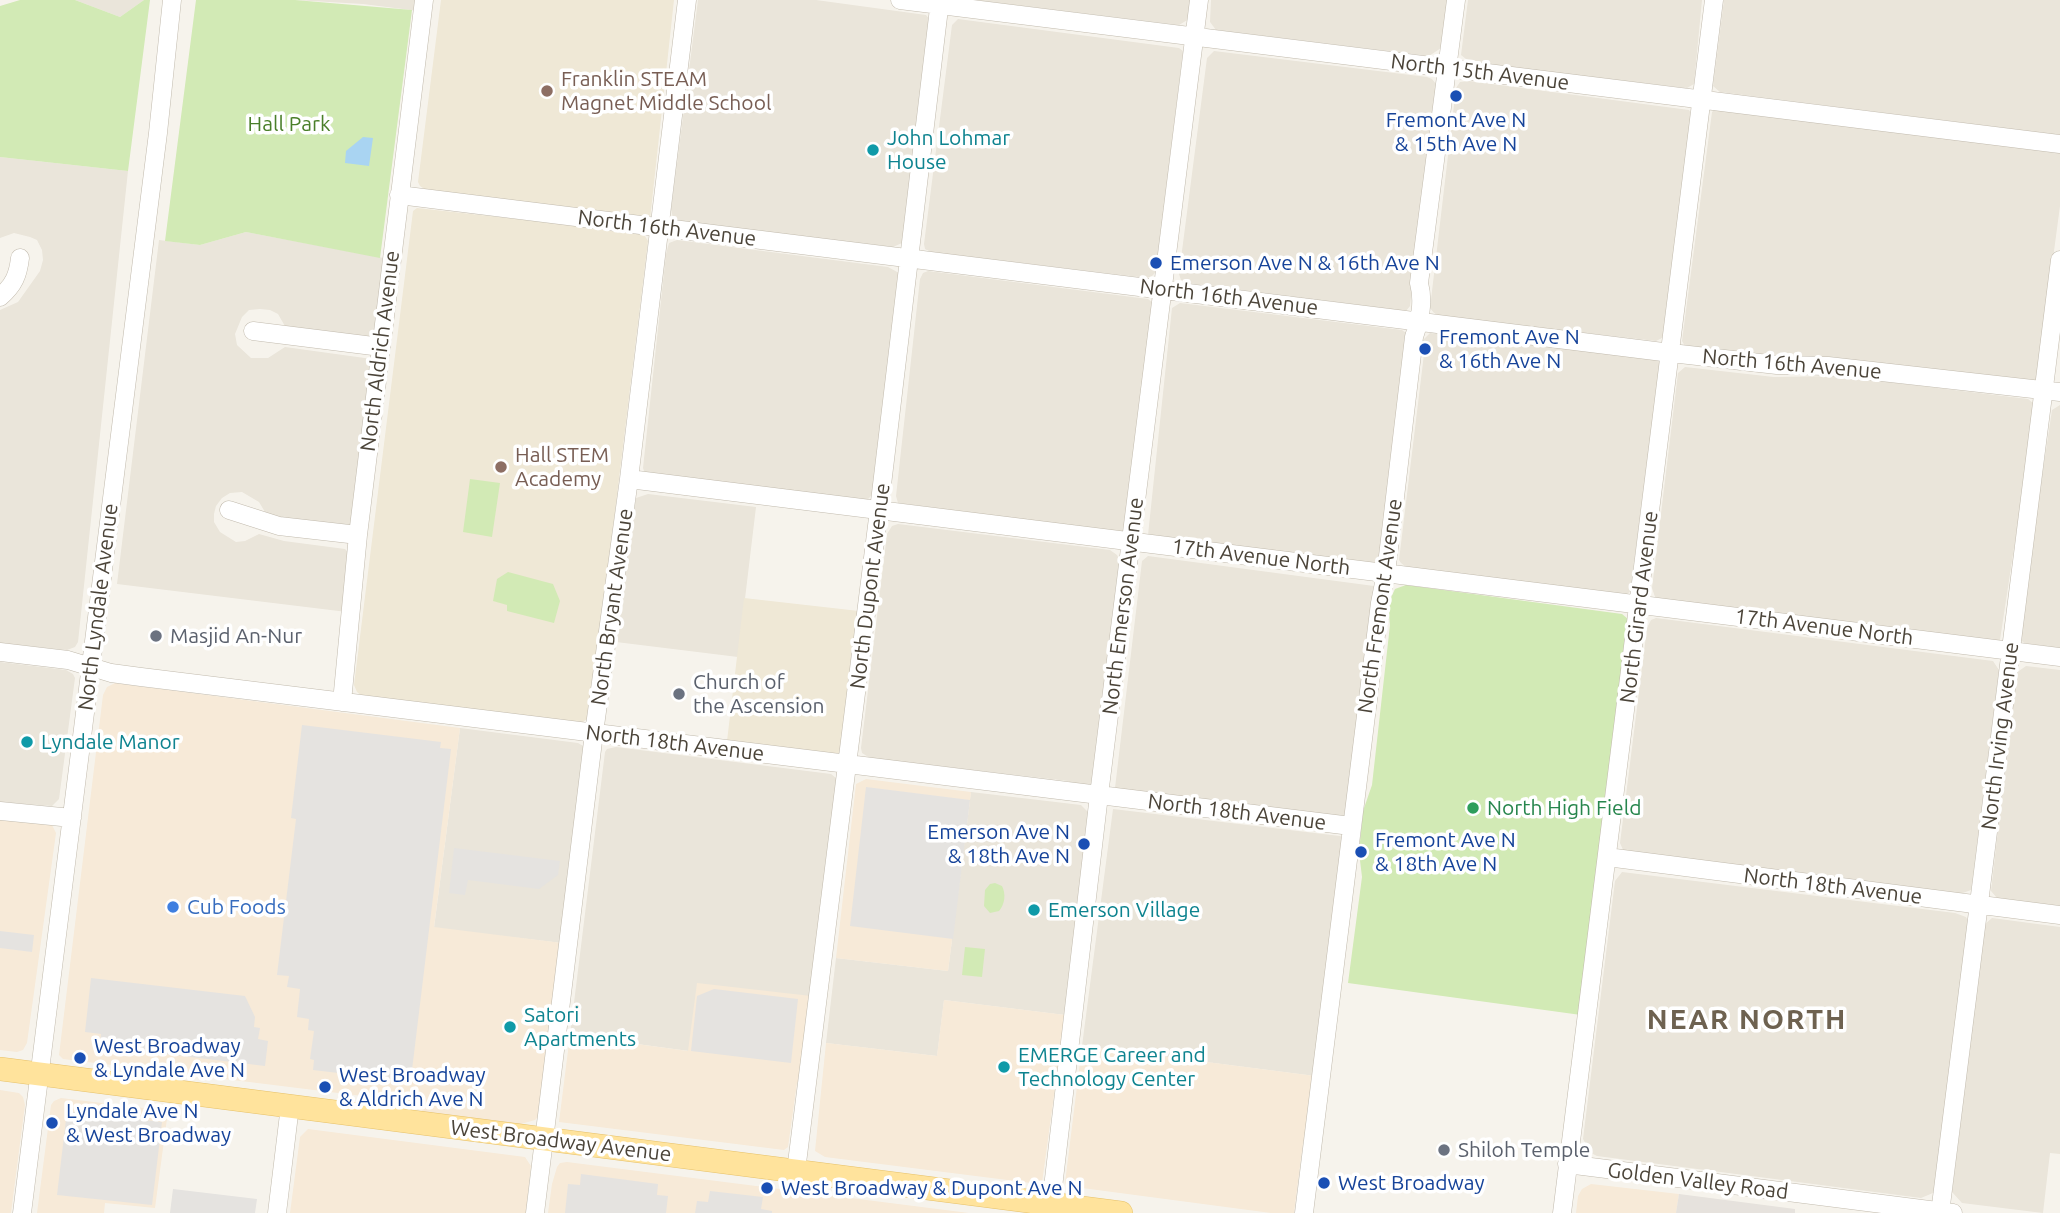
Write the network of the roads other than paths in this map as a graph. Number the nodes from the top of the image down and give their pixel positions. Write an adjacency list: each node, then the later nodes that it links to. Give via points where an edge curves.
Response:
1 (172, 0): 35 (street, North Lyndale Avenue)
2 (424, 0): 13 (street, North Aldrich Avenue)
3 (687, 0): 14 (street, North Bryant Avenue)
4 (900, 0): 8 (street, North 15th Avenue)
5 (1199, 0): 9 (street, North Emerson Avenue)
6 (1456, 0): 10 (street, North Fremont Avenue)
7 (1714, 0): 11 (street, North Girard Avenue)
8 (940, 3): 9 (street, North 15th Avenue); 16 (street, North Dupont Avenue)
9 (1194, 37): 10 (street, North 15th Avenue); 18 (street, North Emerson Avenue)
10 (1447, 67): 11 (street, North 15th Avenue); 20 (street, North Fremont Avenue, via 1419,283 1423,297)
11 (1702, 100): 12 (street, North 15th Avenue); 23 (street, North Girard Avenue)
12 (2060, 144)
13 (399, 195): 14 (street, North 16th Avenue); 22 (street, North Aldrich Avenue)
14 (660, 227): 16 (street, North 16th Avenue); 25 (street, North Bryant Avenue)
15 (20, 258): 19 (street, via 12,287)
16 (910, 258): 18 (street, North 16th Avenue); 27 (street, North Dupont Avenue)
17 (2060, 260): 24 (street, North Irving Avenue)
18 (1163, 289): 20 (street, North 16th Avenue); 29 (street, North Emerson Avenue)
19 (0, 297)
20 (1420, 321): 23 (street, North 16th Avenue); 30 (street, North Fremont Avenue, via 1414,337)
21 (253, 331): 22 (street)
22 (381, 347): 28 (street, North Aldrich Avenue)
23 (1671, 353): 24 (street, North 16th Avenue); 31 (street, North Girard Avenue)
24 (2052, 392): 32 (street, North Irving Avenue)
25 (629, 479): 27 (street, 17th Avenue North); 37 (street, North Bryant Avenue)
26 (229, 510): 28 (street, via 279,526)
27 (879, 510): 29 (street, 17th Avenue North); 38 (street, North Dupont Avenue)
28 (358, 535): 36 (street, North Aldrich Avenue)
29 (1132, 540): 30 (street, 17th Avenue North); 39 (street, North Emerson Avenue)
30 (1386, 573): 31 (street, 17th Avenue North); 42 (street, North Fremont Avenue)
31 (1639, 604): 32 (street, 17th Avenue North); 43 (street, North Girard Avenue)
32 (2010, 650): 34 (street, 17th Avenue North); 44 (street, North Irving Avenue)
33 (0, 652): 35 (street, North 18th Avenue)
34 (2060, 657)
35 (90, 667): 36 (street, North 18th Avenue); 41 (street, North Lyndale Avenue)
36 (342, 702): 37 (street, North 18th Avenue)
37 (594, 733): 38 (street, North 18th Avenue); 49 (street, North Bryant Avenue)
38 (848, 764): 39 (street, North 18th Avenue); 51 (street, North Dupont Avenue)
39 (1099, 795): 42 (street, North 18th Avenue); 52 (street, North Emerson Avenue)
40 (0, 811): 41 (street)
41 (72, 818): 47 (street, North Lyndale Avenue)
42 (1351, 826): 58 (street, North Fremont Avenue)
43 (1606, 857): 44 (street, North 18th Avenue); 50 (street, North Girard Avenue)
44 (1980, 905): 45 (street, North 18th Avenue); 53 (street, North Irving Avenue)
45 (2060, 915)
46 (0, 1069): 47 (main road, West Broadway Avenue)
47 (41, 1074): 48 (main road, West Broadway Avenue); 54 (street, North Lyndale Avenue)
48 (290, 1106): 49 (main road, West Broadway Avenue); 55 (street)
49 (544, 1138): 51 (main road, West Broadway Avenue); 56 (street, North Bryant Avenue)
50 (1567, 1164): 53 (street, Golden Valley Road); 59 (street, North Girard Avenue)
51 (796, 1171): 52 (main road, West Broadway Avenue)
52 (1051, 1208): 57 (main road, West Broadway Avenue)
53 (1945, 1212)
54 (22, 1213)
55 (277, 1213)
56 (536, 1213)
57 (1121, 1213)
58 (1304, 1213)
59 (1562, 1213)

